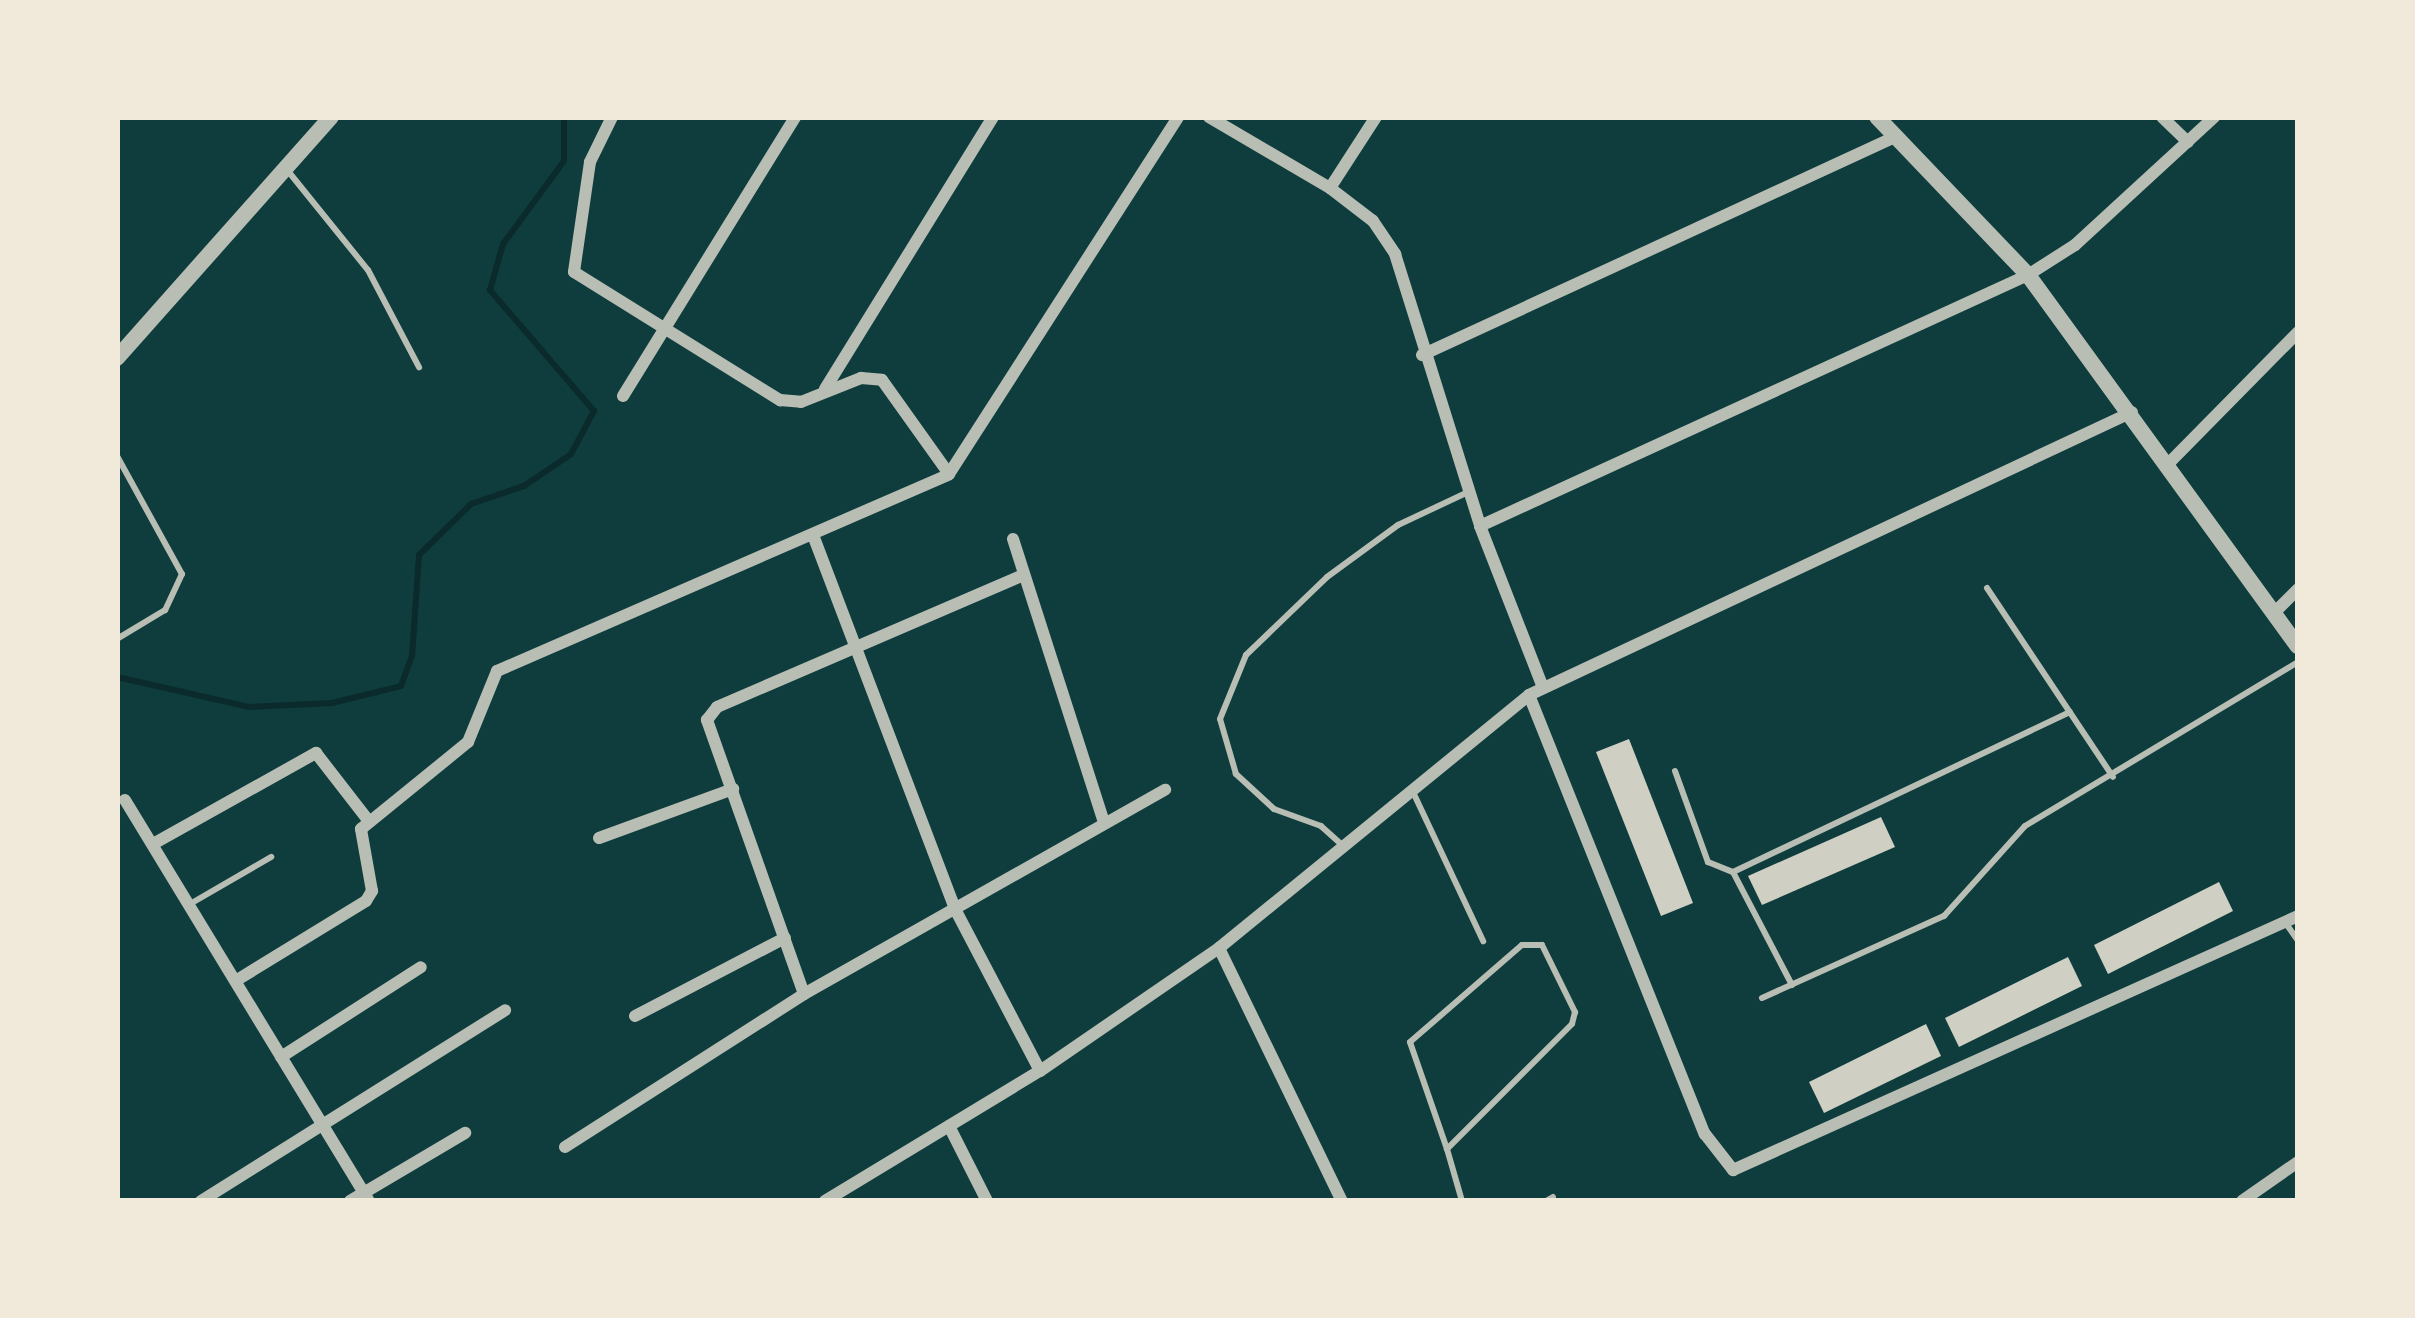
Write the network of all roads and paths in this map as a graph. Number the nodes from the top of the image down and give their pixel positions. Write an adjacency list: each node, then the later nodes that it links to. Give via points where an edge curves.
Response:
1 (331, 117): 13 (street)
2 (612, 117): 16 (street, via 590,162 574,272)
3 (794, 117): 16 (street)
4 (993, 117): 21 (street)
5 (1178, 117): 26 (street)
6 (1208, 117): 14 (street)
7 (1376, 117): 14 (street)
8 (1877, 117): 11 (street)
9 (2162, 117): 12 (street)
10 (2214, 117): 12 (street)
11 (1898, 136): 15 (street); 18 (street)
12 (2188, 142): 15 (street, via 2075,244)
13 (285, 169): 19 (street); 20 (lane, via 368,270)
14 (1330, 188): 18 (street, via 1373,221 1395,254)
15 (2028, 275): 23 (street); 28 (street)
16 (665, 330): 21 (street, via 779,400 801,402); 22 (street)
17 (2298, 332): 25 (street)
18 (1422, 355): 27 (street)
19 (117, 358)
20 (419, 367)
21 (825, 389): 26 (street, via 882,380)
22 (623, 396)
23 (2133, 412): 25 (street); 39 (street)
24 (117, 456): 35 (lane, via 182,574 166,610)
25 (2169, 463): 34 (street)
26 (950, 474): 29 (street)
27 (1468, 492): 28 (street); 51 (lane, via 1398,525 1327,577 1246,655 1220,719 1235,774 1274,809 1321,826)
28 (1480, 526): 39 (street)
29 (813, 535): 36 (street); 47 (street, via 526,652 486,686 481,725 468,742)
30 (1013, 539): 31 (street)
31 (1019, 577): 36 (street); 48 (street)
32 (1987, 588): 40 (lane)
33 (2298, 589): 34 (street)
34 (2274, 613): 37 (street)
35 (117, 639)
36 (858, 646): 43 (street, via 717,707 707,720); 55 (street)
37 (2298, 646)
38 (2298, 662): 42 (lane)
39 (1536, 692): 44 (street); 56 (street, via 1705,1134 1733,1170)
40 (2070, 712): 42 (lane); 53 (lane)
41 (1675, 771): 53 (lane, via 1708,862)
42 (2113, 777): 63 (lane, via 2025,826 1944,916)
43 (733, 789): 49 (street); 57 (street)
44 (1412, 789): 51 (street); 58 (lane)
45 (1165, 790): 48 (street)
46 (125, 800): 50 (street)
47 (368, 820): 50 (street, via 316,753); 62 (street, via 361,829 372,891 366,901)
48 (1103, 820): 55 (street)
49 (599, 838)
50 (154, 844): 54 (street)
51 (1341, 844): 60 (street)
52 (271, 857): 54 (lane)
53 (1733, 872): 63 (lane)
54 (190, 904): 62 (street)
55 (955, 909): 64 (street); 69 (street)
56 (2292, 919): 59 (lane)
57 (784, 938): 64 (street); 67 (street)
58 (1484, 941)
59 (2298, 941)
60 (1219, 948): 69 (street); 81 (street)
61 (421, 968): 68 (street)
62 (237, 980): 68 (street)
63 (1792, 985): 65 (lane)
64 (804, 994): 73 (street)
65 (1762, 998)
66 (505, 1010): 70 (street)
67 (635, 1016)
68 (281, 1057): 70 (street)
69 (1040, 1071): 71 (street)
70 (322, 1124): 76 (street); 77 (street)
71 (949, 1126): 79 (street); 80 (street)
72 (465, 1133): 76 (street)
73 (565, 1147)
74 (1447, 1149): 74 (lane, via 1411,1042 1522,945 1542,945 1576,1012 1572,1024); 82 (lane)
75 (2298, 1162): 83 (street)
76 (367, 1197): 78 (street)
77 (201, 1201)
78 (350, 1201)
79 (825, 1201)
80 (987, 1201)
81 (1342, 1201)
82 (1462, 1201)
83 (2242, 1201)

